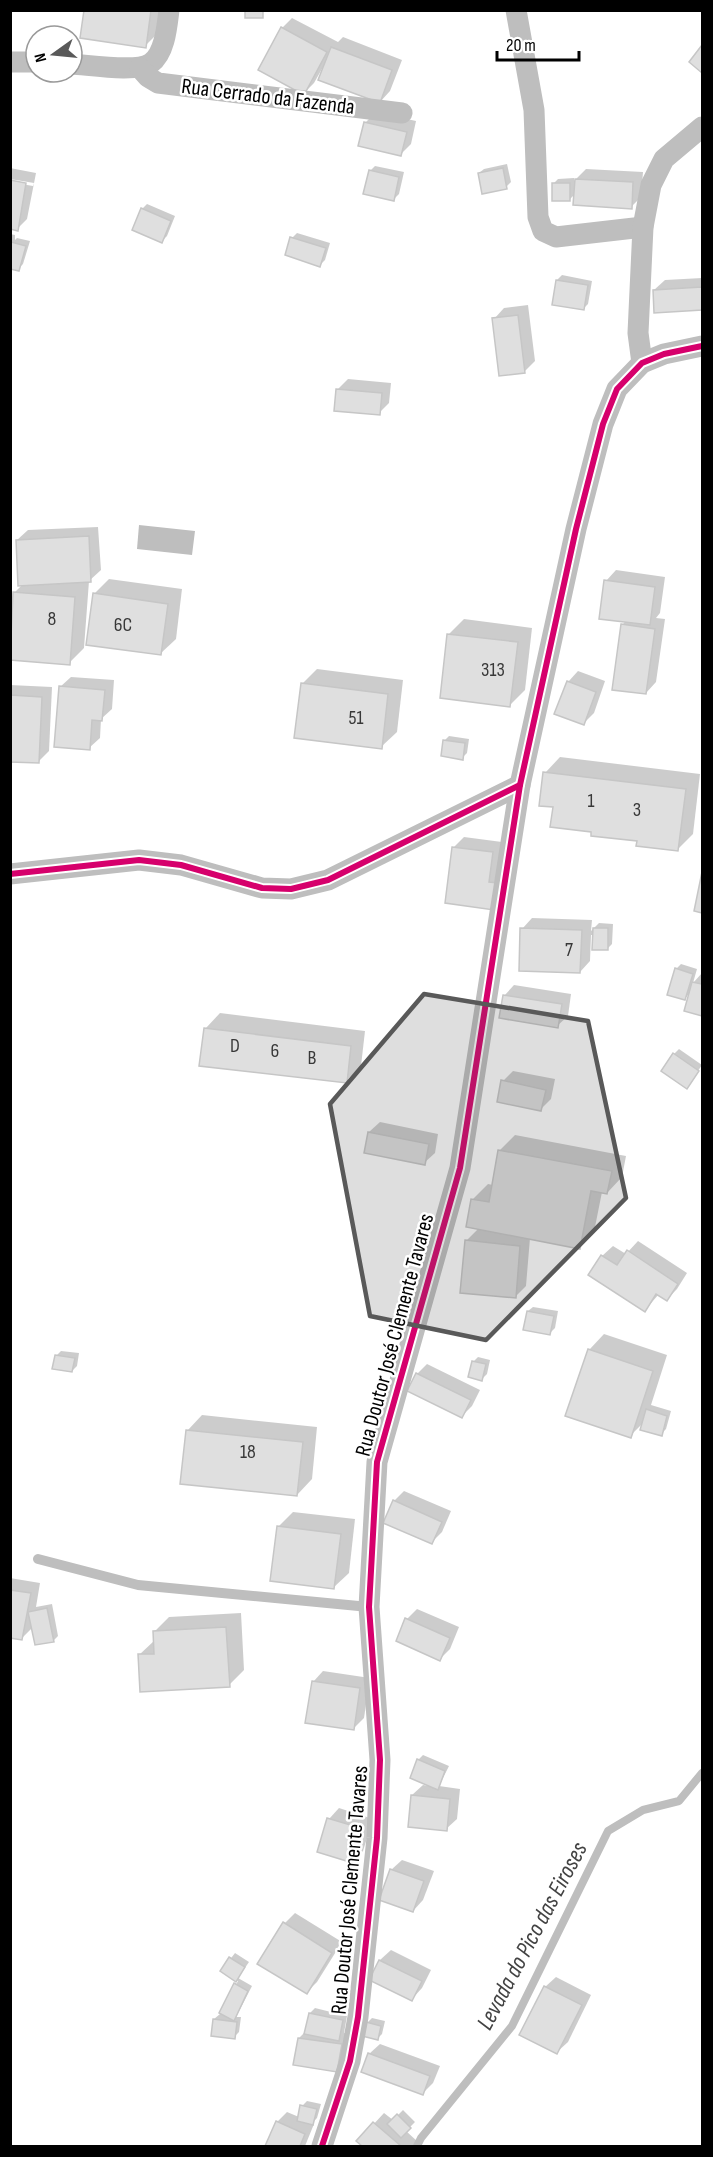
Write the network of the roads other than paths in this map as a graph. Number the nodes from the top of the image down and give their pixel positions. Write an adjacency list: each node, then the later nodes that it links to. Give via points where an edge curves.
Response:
1 (169, 10): 4 (street, Rua Cerrado da Fazenda, via 161,50 152,62)
2 (516, 10): 7 (street, via 534,110 538,217 543,231 556,237)
3 (84, 65): 4 (street, Rua Cerrado da Fazenda)
4 (140, 68): 5 (street, Rua Cerrado da Fazenda, via 158,83)
5 (402, 113)
6 (702, 127): 7 (street, via 664,159 651,185)
7 (643, 227): 9 (street, via 638,333)
8 (702, 346): 9 (street)
9 (642, 363): 10 (street, Rua Doutor José Clemente Tavares, via 617,389 603,424)
10 (520, 785): 11 (street, via 327,880 291,889 262,888 181,865 139,861); 13 (street, Rua Doutor José Clemente Tavares, via 460,1168 377,1462)
11 (10, 874)
12 (38, 1559): 13 (lane, via 138,1585)
13 (369, 1607): 14 (street, Rua Doutor José Clemente Tavares, via 380,1760 377,1838 358,2017 350,2061)
14 (322, 2146)

